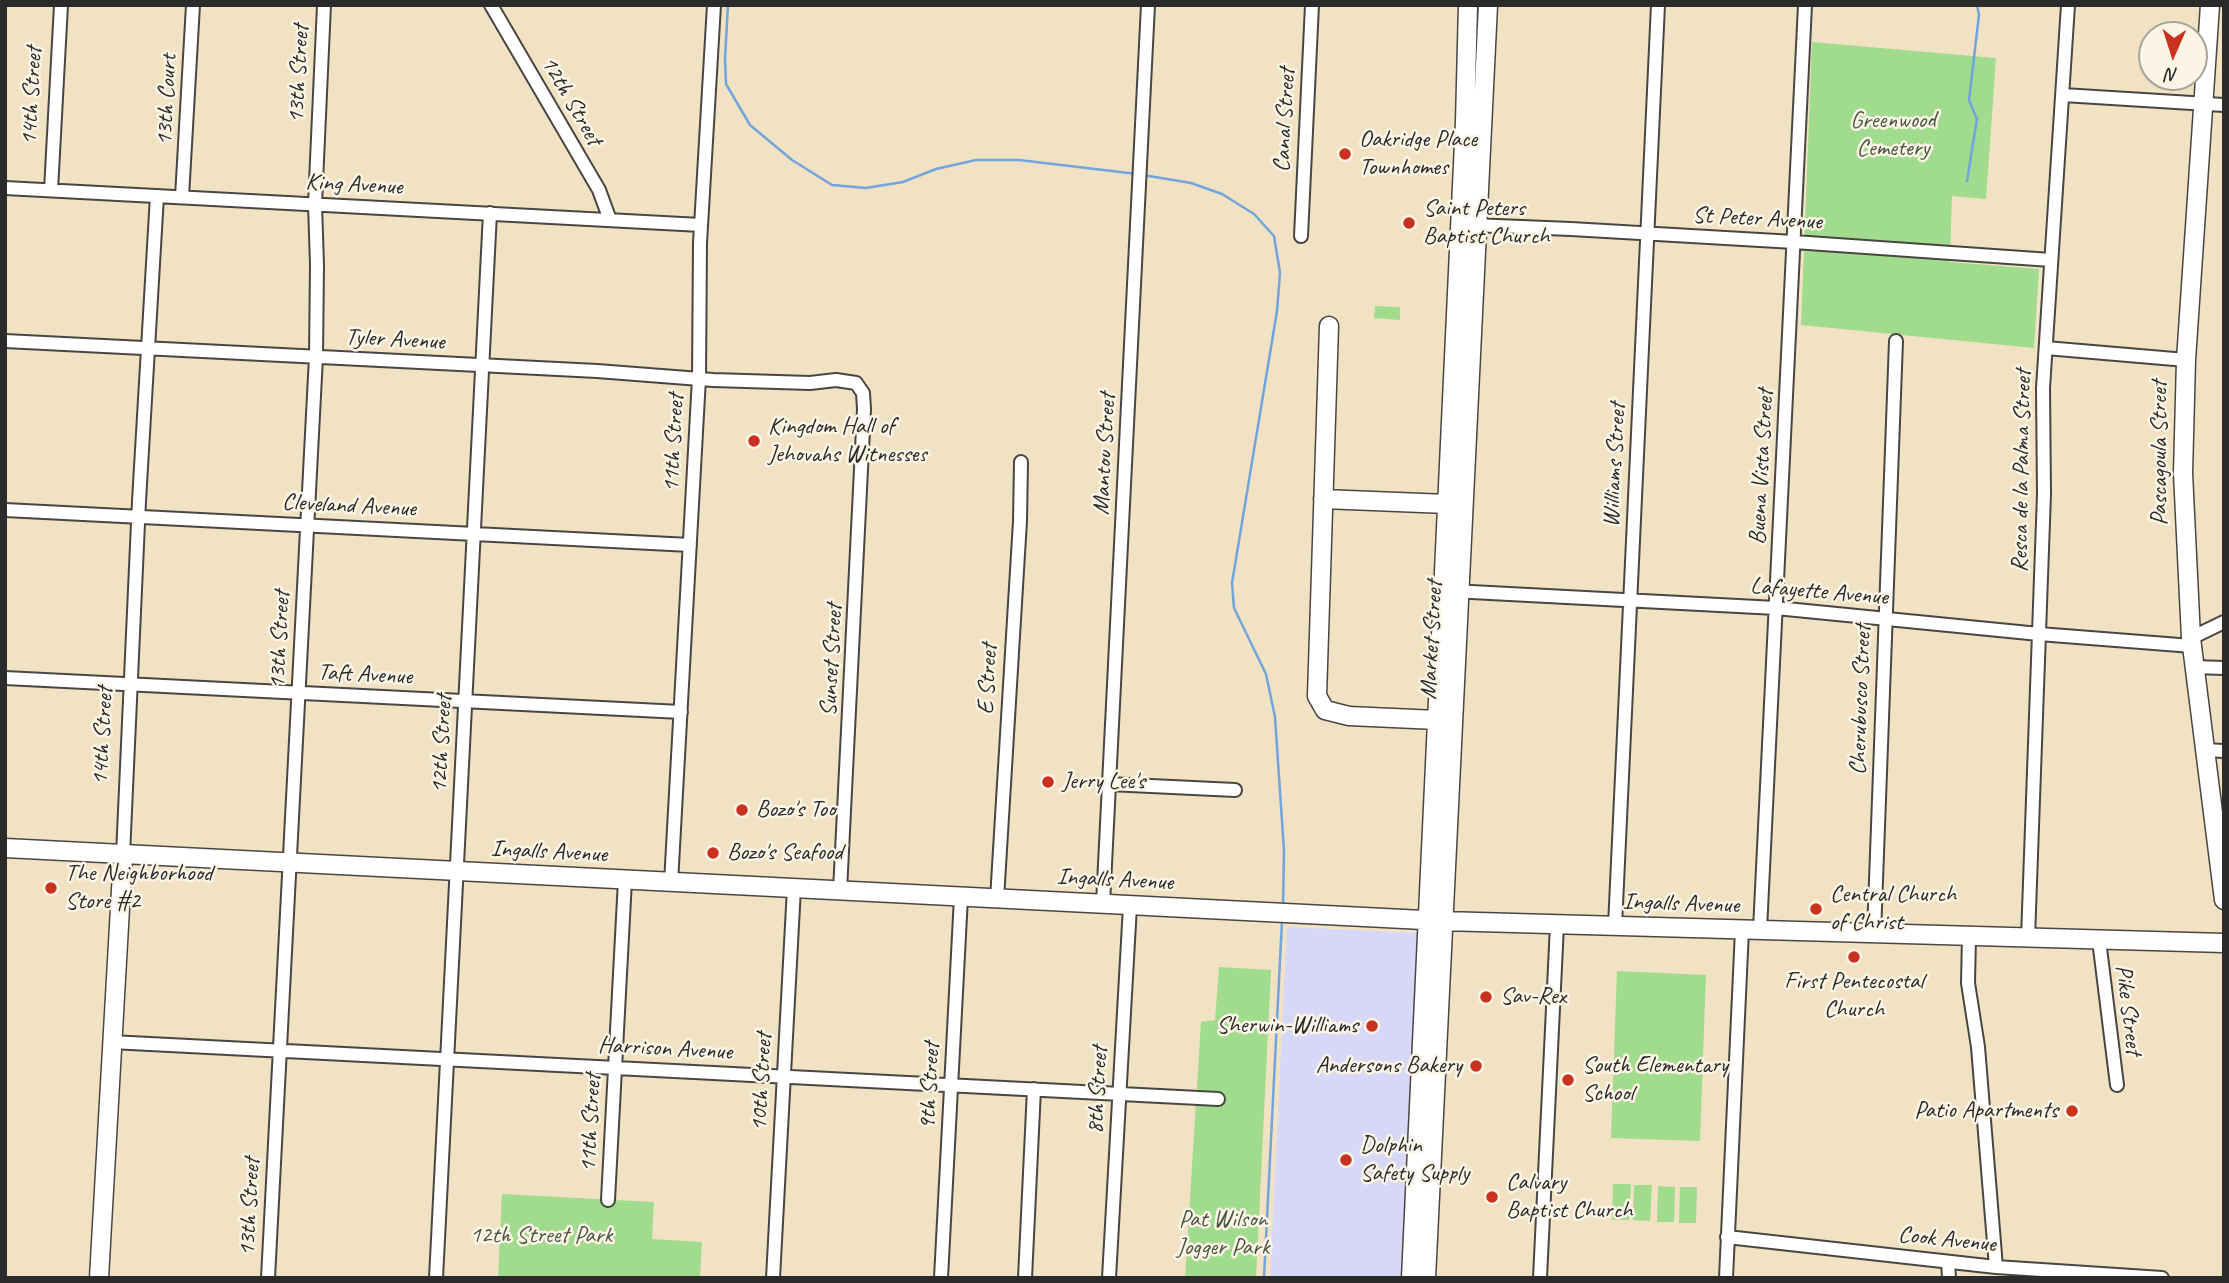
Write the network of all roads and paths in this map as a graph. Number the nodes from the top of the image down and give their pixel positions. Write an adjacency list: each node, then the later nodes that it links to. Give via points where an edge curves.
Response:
1 (61, 5): 18 (street, 14th Street)
2 (193, 5): 20 (street, 13th Court)
3 (324, 5): 21 (street, 13th Street)
4 (491, 5): 23 (street, 12th Street, via 599,190)
5 (714, 5): 24 (street, 11th Street, via 715,78)
6 (1148, 5): 65 (street, Mantou Street)
7 (1312, 5): 27 (street, Canal Street)
8 (1468, 5): 25 (street, Market Street)
9 (1488, 5): 25 (street, Market Street)
10 (1658, 5): 26 (street, Williams Street)
11 (1805, 5): 28 (street, Buena Vista Street)
12 (2068, 5): 14 (street, Resca de la Palma Street)
13 (2210, 5): 15 (street, Pascagoula Street)
14 (2063, 94): 15 (street); 29 (street, Resca de la Palma Street)
15 (2203, 105): 16 (street); 36 (street, Pascagoula Street)
16 (2224, 105)
17 (5, 188): 18 (street, King Avenue)
18 (51, 190): 19 (street, King Avenue)
19 (157, 196): 20 (street, King Avenue); 34 (street, 14th Street)
20 (182, 197): 21 (street, King Avenue)
21 (315, 204): 22 (street, King Avenue); 35 (street, 13th Street)
22 (490, 213): 23 (street, King Avenue); 37 (street, 12th Street)
23 (610, 220): 24 (street, King Avenue)
24 (701, 225): 38 (street, 11th Street)
25 (1468, 225): 26 (street, St Peter Avenue); 42 (street, Market Street); 48 (street, Market Street)
26 (1647, 233): 28 (street, St Peter Avenue); 49 (street, Williams Street)
27 (1301, 236)
28 (1794, 242): 29 (street, St Peter Avenue); 50 (street, Buena Vista Street)
29 (2051, 260): 33 (street, Resca de la Palma Street)
30 (1329, 326): 41 (street)
31 (5, 341): 34 (street, Tyler Avenue)
32 (1896, 341): 51 (street, Cherubusco Street)
33 (2046, 348): 36 (street); 53 (street, Resca de la Palma Street)
34 (148, 349): 35 (street, Tyler Avenue); 44 (street, 14th Street)
35 (316, 357): 37 (street, Tyler Avenue); 45 (street, 13th Street)
36 (2186, 360): 54 (street, Pascagoula Street, via 2183,515)
37 (482, 366): 38 (street, Tyler Avenue); 46 (street, 12th Street)
38 (699, 378): 39 (street, Tyler Avenue); 47 (street, 11th Street)
39 (782, 383): 74 (street, Sunset Street, via 836,380 856,383 863,393)
40 (1021, 462): 76 (street, E Street)
41 (1323, 499): 42 (street); 62 (street, via 1317,696 1325,710 1349,716)
42 (1447, 504): 48 (street, Market Street)
43 (5, 510): 44 (street, Cleveland Avenue)
44 (139, 516): 45 (street, Cleveland Avenue); 58 (street, 14th Street)
45 (307, 525): 46 (street, Cleveland Avenue); 59 (street, 13th Street)
46 (474, 534): 47 (street, Cleveland Avenue); 60 (street, 12th Street)
47 (690, 545): 61 (street, 11th Street)
48 (1451, 591): 49 (street, Lafayette Avenue); 62 (street, Market Street); 80 (street, Market Street)
49 (1630, 601): 50 (street, Lafayette Avenue); 82 (street, Williams Street)
50 (1776, 608): 51 (street, Lafayette Avenue); 83 (street, Buena Vista Street)
51 (1885, 618): 53 (street, Lafayette Avenue); 84 (street, Cherubusco Street)
52 (2224, 622): 54 (street)
53 (2039, 634): 54 (street, Lafayette Avenue); 86 (street, Resca de la Palma Street)
54 (2191, 642): 55 (street, Pascagoula Street)
55 (2194, 667): 56 (street); 63 (street, Pascagoula Street)
56 (2224, 668)
57 (5, 678): 58 (street, Taft Avenue)
58 (130, 684): 59 (street, Taft Avenue); 68 (street, 14th Street)
59 (298, 693): 60 (street, Taft Avenue); 69 (street, 13th Street)
60 (465, 701): 61 (street, Taft Avenue); 70 (street, 12th Street)
61 (681, 712): 72 (street, 11th Street)
62 (1437, 720): 80 (street, Market Street)
63 (2204, 750): 64 (street); 77 (street, Pascagoula Street)
64 (2224, 751)
65 (1110, 784): 66 (street); 78 (street, Mantou Street)
66 (1235, 790)
67 (5, 848): 68 (street, Ingalls Avenue)
68 (123, 855): 69 (street, Ingalls Avenue); 89 (street, 14th Street)
69 (289, 863): 70 (street, Ingalls Avenue); 90 (street, 13th Street)
70 (457, 872): 71 (street, Ingalls Avenue); 91 (street, 12th Street)
71 (625, 880): 72 (street, Ingalls Avenue); 92 (street, 11th Street)
72 (671, 883): 73 (street, Ingalls Avenue)
73 (793, 888): 74 (street, Ingalls Avenue); 93 (street, 10th Street)
74 (840, 891): 75 (street, Ingalls Avenue)
75 (961, 897): 76 (street, Ingalls Avenue); 94 (street, 9th Street)
76 (997, 899): 78 (street, Ingalls Avenue)
77 (2224, 900)
78 (1103, 905): 79 (street, Ingalls Avenue)
79 (1130, 906): 80 (street, Ingalls Avenue); 97 (street, 8th Street)
80 (1435, 921): 81 (street, Ingalls Avenue); 110 (street, Market Street); 111 (street, Market Street)
81 (1557, 925): 82 (street, Ingalls Avenue); 112 (street)
82 (1615, 926): 83 (street, Ingalls Avenue)
83 (1751, 930): 84 (street, Ingalls Avenue); 100 (street, Buena Vista Street)
84 (1874, 934): 85 (street, Ingalls Avenue)
85 (1969, 936): 86 (street, Ingalls Avenue); 102 (street, via 1968,983 1978,1047)
86 (2028, 938): 87 (street, Ingalls Avenue)
87 (2099, 940): 88 (street, Ingalls Avenue); 95 (street, Pike Street)
88 (2224, 943)
89 (111, 1042): 90 (street, Harrison Avenue); 103 (street, 14th Street)
90 (279, 1051): 91 (street, Harrison Avenue); 104 (street, 13th Street)
91 (447, 1059): 92 (street, Harrison Avenue); 105 (street, 12th Street)
92 (615, 1068): 93 (street, Harrison Avenue); 99 (street, 11th Street)
93 (783, 1076): 94 (street, Harrison Avenue); 106 (street, 10th Street)
94 (951, 1084): 96 (street, Harrison Avenue); 107 (street, 9th Street)
95 (2117, 1085)
96 (1034, 1089): 97 (street, Harrison Avenue); 108 (street)
97 (1119, 1093): 98 (street, Harrison Avenue); 109 (street, 8th Street)
98 (1217, 1099)
99 (608, 1200)
100 (1727, 1237): 101 (street, Cook Avenue); 113 (street, Buena Vista Street)
101 (1948, 1262): 102 (street, Cook Avenue); 114 (street)
102 (1996, 1267): 115 (street, Cook Avenue)
103 (99, 1278)
104 (268, 1278)
105 (436, 1278)
106 (773, 1278)
107 (941, 1278)
108 (1025, 1278)
109 (1109, 1278)
110 (1411, 1278)
111 (1426, 1278)
112 (1540, 1278)
113 (1726, 1278)
114 (1948, 1278)
115 (2162, 1278)

